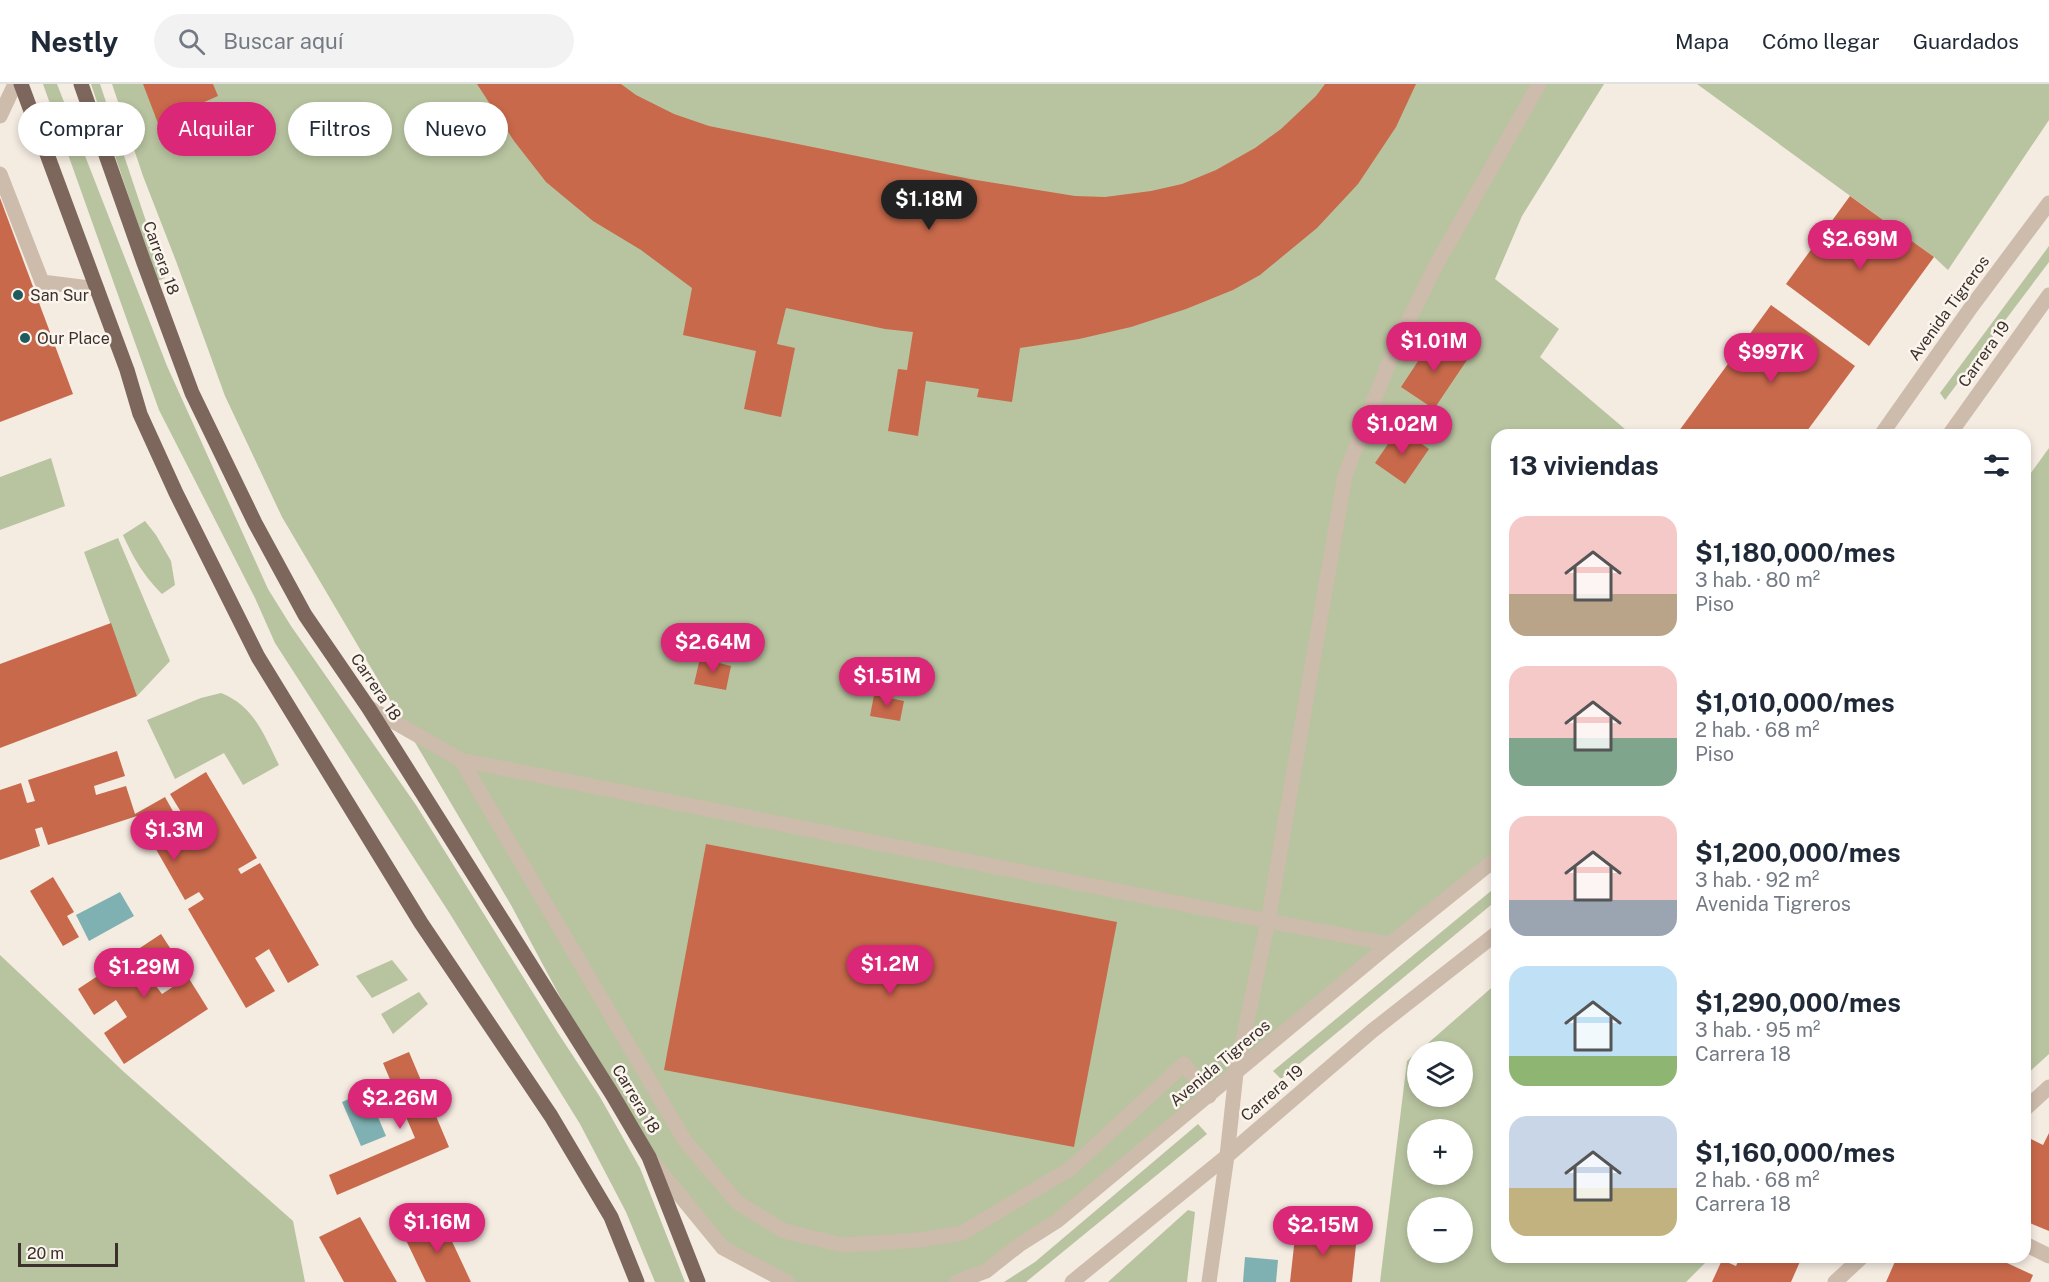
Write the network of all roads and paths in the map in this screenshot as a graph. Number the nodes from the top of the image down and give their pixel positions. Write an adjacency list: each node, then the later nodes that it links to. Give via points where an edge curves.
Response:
1 (15, 84): 5 (street)
2 (21, 84): 8 (main road)
3 (81, 84): 12 (main road, Carrera 18, via 192,393 305,615)
4 (1539, 84): 15 (street, via 1436,265 1393,352 1345,475)
5 (0, 116)
6 (0, 174): 8 (street, via 42,282)
7 (2049, 203): 10 (street, Avenida Tigreros)
8 (97, 290): 27 (main road, via 140,414 258,657 421,923 551,1116 611,1216)
9 (2049, 295): 11 (street, Carrera 19)
10 (1885, 429)
11 (1953, 429)
12 (368, 707): 13 (street); 23 (main road, Carrera 18)
13 (461, 760): 15 (street); 20 (street, via 686,1141 738,1203 784,1231 842,1245 962,1233 1070,1168 1184,1064)
14 (1491, 863): 17 (street, Avenida Tigreros)
15 (1268, 921): 17 (street); 18 (street)
16 (1491, 938): 22 (street, Carrera 19, via 1372,1031)
17 (1390, 944): 18 (street, Avenida Tigreros)
18 (1236, 1073): 20 (street, Avenida Tigreros); 22 (street)
19 (2049, 1087): 21 (street)
20 (1209, 1096): 30 (street, Avenida Tigreros, via 1057,1221 986,1271)
21 (2031, 1104)
22 (1227, 1156): 31 (street, Carrera 19); 32 (street)
23 (649, 1157): 28 (main road, Carrera 18); 29 (street, via 723,1248)
24 (2031, 1247): 25 (street)
25 (2049, 1256)
26 (1856, 1263): 33 (street)
27 (637, 1282)
28 (698, 1282)
29 (787, 1282)
30 (957, 1282)
31 (1072, 1282)
32 (1209, 1282)
33 (1835, 1282)

